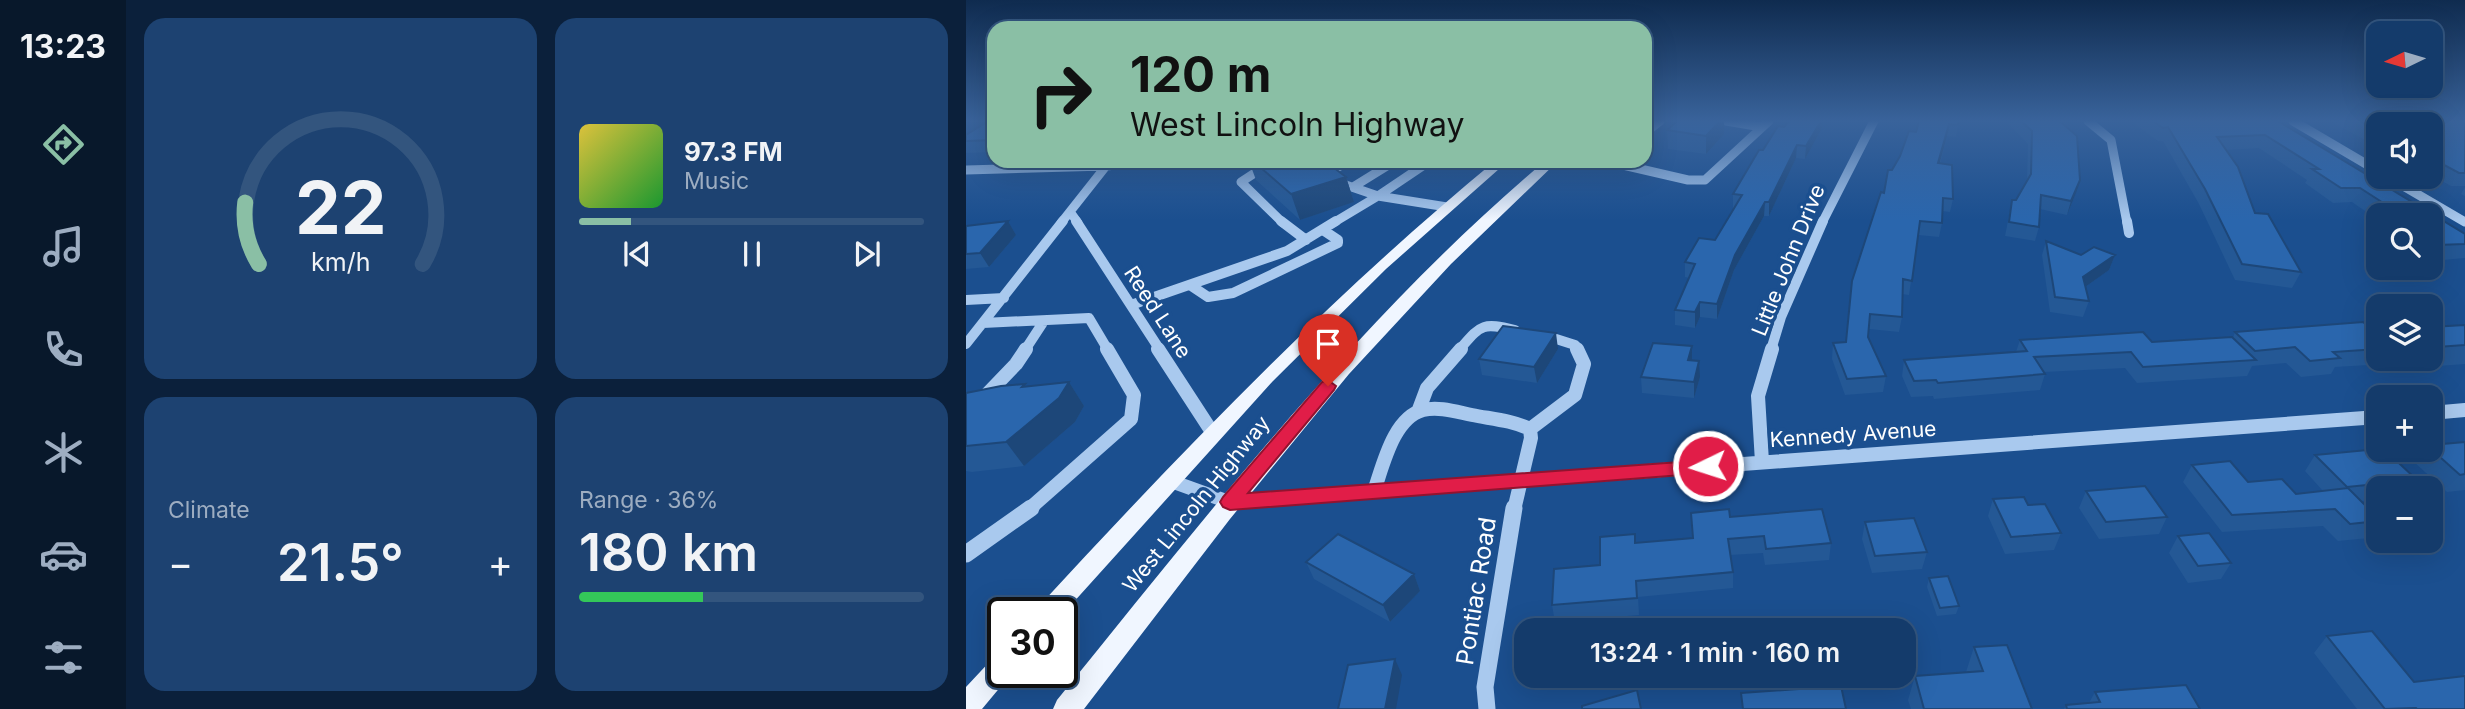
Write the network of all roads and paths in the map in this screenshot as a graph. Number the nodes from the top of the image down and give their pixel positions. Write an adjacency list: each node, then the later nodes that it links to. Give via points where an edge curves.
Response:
1 (1733, 154): 14 (street, via 1705,180)
2 (1856, 154): 41 (street, Little John Drive, via 1781,317 1758,396)
3 (2114, 154): 23 (street)
4 (2349, 154): 5 (street)
5 (2366, 164)
6 (1013, 168): 15 (street)
7 (1105, 168): 20 (street)
8 (1262, 168): 24 (street, via 1241,182)
9 (1337, 168): 16 (street, via 1332,171 1340,183)
10 (1384, 168): 16 (street)
11 (1420, 168): 18 (street)
12 (1494, 168): 19 (main road, West Lincoln Highway)
13 (1544, 168): 45 (main road, West Lincoln Highway, via 1408,300)
14 (1636, 168)
15 (966, 170)
16 (1353, 187): 18 (street)
17 (2409, 189): 21 (street)
18 (1378, 196): 19 (street); 22 (street)
19 (1447, 207): 40 (main road, West Lincoln Highway, via 1376,270)
20 (1071, 213): 26 (street); 28 (street, Reed Lane)
21 (2465, 222)
22 (1323, 230): 24 (street); 25 (street, via 1338,243 1233,293 1209,298)
23 (2129, 233)
24 (1306, 240): 25 (street)
25 (1190, 285): 28 (street)
26 (1004, 298): 27 (street); 30 (street)
27 (966, 300)
28 (1131, 305): 40 (street, Reed Lane)
29 (1044, 321): 30 (street); 37 (street, via 1016,364); 46 (street, via 1089,318 1134,395 1131,419 1034,506)
30 (983, 323): 33 (street)
31 (1529, 334): 34 (street, via 1491,324 1480,326 1427,388)
32 (1553, 338): 39 (street, via 1575,345 1584,364 1575,395)
33 (966, 344)
34 (1418, 411): 39 (street, via 1445,410); 44 (street, via 1398,431)
35 (2465, 411): 36 (street)
36 (2443, 412)
37 (966, 415)
38 (2366, 418): 41 (street, Kennedy Avenue)
39 (1530, 429): 43 (street)
40 (1212, 432): 42 (main road, West Lincoln Highway)
41 (1762, 462): 43 (street, Kennedy Avenue)
42 (1168, 480): 45 (street, Kennedy Avenue); 47 (main road, West Lincoln Highway)
43 (1518, 481): 44 (street, Kennedy Avenue); 51 (street, Pontiac Road, via 1485,687)
44 (1374, 491): 45 (street, Kennedy Avenue)
45 (1230, 502): 50 (main road, West Lincoln Highway)
46 (966, 554)
47 (1063, 597)
48 (987, 684): 49 (main road)
49 (966, 707)
50 (1067, 709)
51 (1487, 709)

